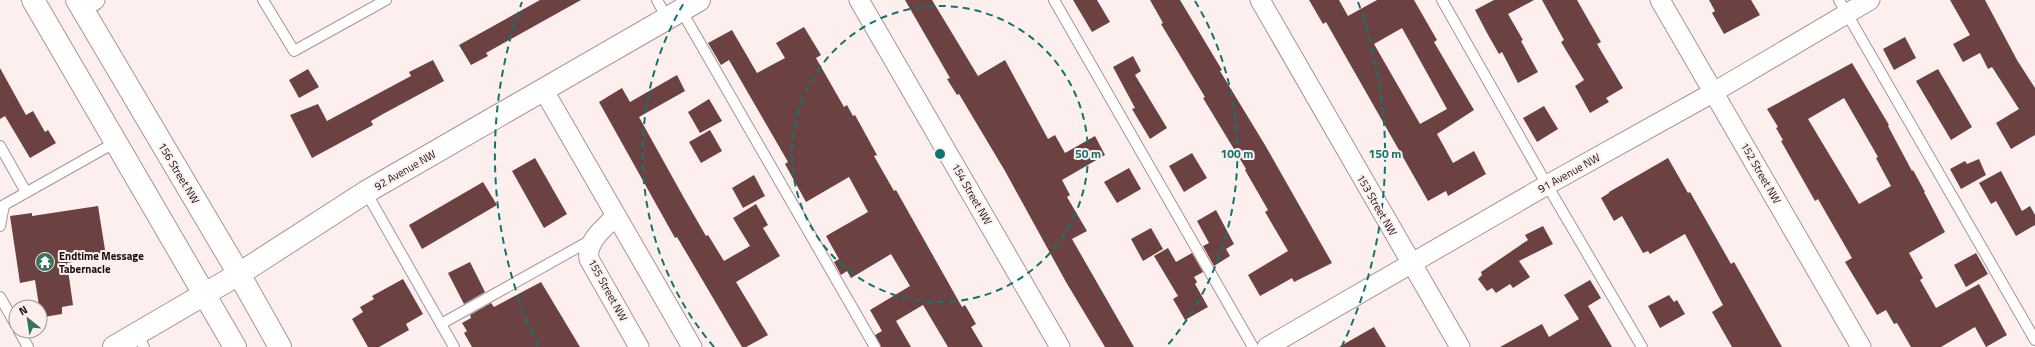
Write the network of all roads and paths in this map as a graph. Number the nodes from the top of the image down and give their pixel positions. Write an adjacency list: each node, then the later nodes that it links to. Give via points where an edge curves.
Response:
1 (33, 0): 15 (main road)
2 (263, 0): 3 (lane, via 294,51)
3 (386, 0)
4 (859, 0): 38 (street, 154 Street NW)
5 (1054, 0): 39 (lane)
6 (1260, 0): 23 (street, 153 Street NW)
7 (1442, 0): 17 (lane)
8 (1660, 0): 14 (street, 152 Street NW)
9 (1870, 0): 11 (street, 91 Avenue NW)
10 (85, 3): 24 (main road, 156 Street NW)
11 (1843, 6): 14 (street, 91 Avenue NW); 29 (lane)
12 (676, 7): 13 (main road, 92 Avenue NW); 37 (lane)
13 (543, 89): 19 (main road, 92 Avenue NW); 20 (street)
14 (1714, 92): 17 (street, 91 Avenue NW); 43 (street, 152 Street NW)
15 (116, 142): 18 (lane); 25 (main road)
16 (0, 146): 18 (lane)
17 (1547, 185): 23 (street, 91 Avenue NW); 42 (lane)
18 (26, 192): 21 (lane, via 4,205)
19 (366, 192): 24 (main road, 92 Avenue NW); 28 (lane)
20 (616, 216): 22 (street, 155 Street NW); 36 (street)
21 (0, 226)
22 (595, 238): 28 (lane); 35 (street, 155 Street NW, via 588,253 589,259)
23 (1411, 264): 40 (street, 91 Avenue NW); 41 (street, 153 Street NW)
24 (239, 274): 25 (main road, 92 Avenue NW); 33 (main road, 156 Street NW)
25 (204, 294): 30 (main road, 92 Avenue NW); 32 (main road)
26 (0, 297): 27 (lane)
27 (8, 312)
28 (441, 324): 34 (lane)
29 (2035, 340)
30 (140, 341): 31 (main road, 92 Avenue NW)
31 (114, 347)
32 (235, 347)
33 (280, 347)
34 (454, 347)
35 (639, 347)
36 (692, 347)
37 (875, 347)
38 (1060, 347)
39 (1254, 347)
40 (1267, 347)
41 (1460, 347)
42 (1642, 347)
43 (1861, 347)

